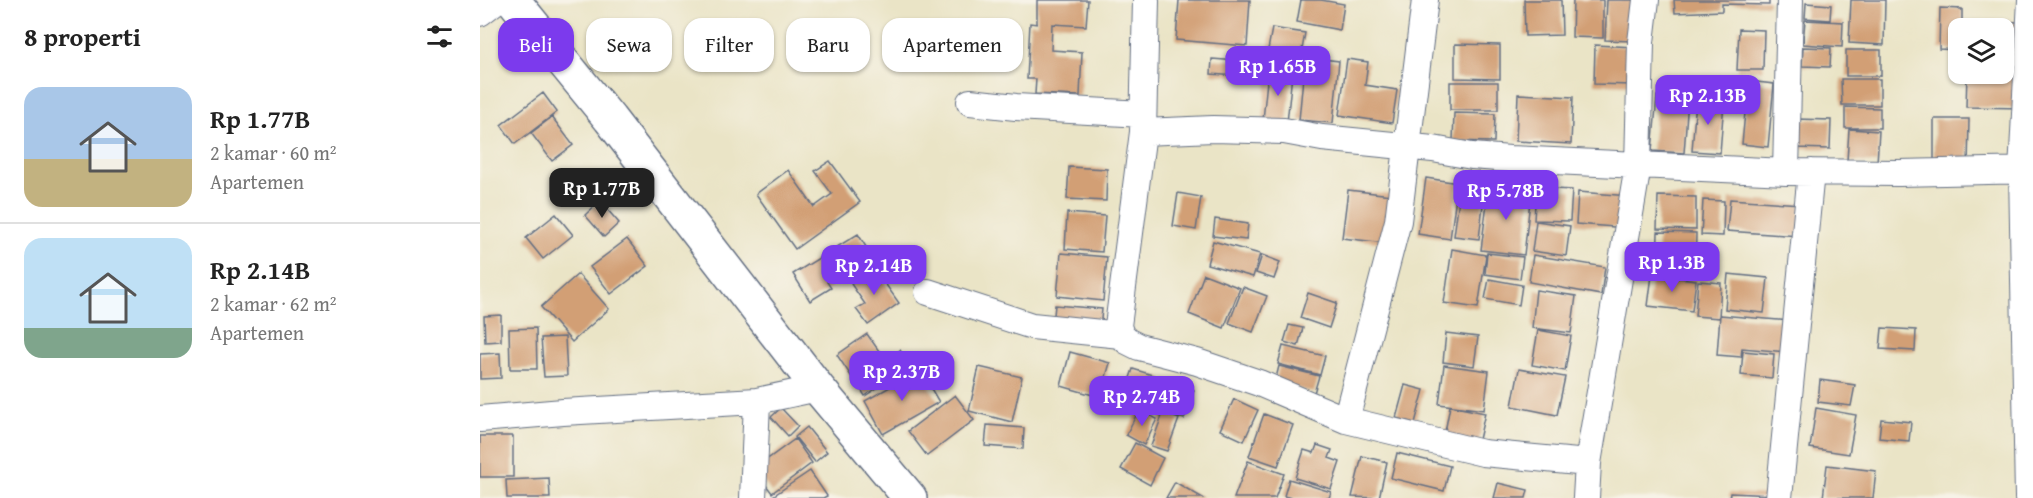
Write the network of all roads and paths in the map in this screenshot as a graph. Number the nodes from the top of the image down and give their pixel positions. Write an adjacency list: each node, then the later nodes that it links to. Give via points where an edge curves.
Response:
1 (497, 0): 8 (street)
2 (513, 0): 17 (main road)
3 (1146, 0): 10 (street)
4 (1425, 0): 11 (street)
5 (1646, 0): 12 (street)
6 (1790, 0): 14 (street)
7 (2031, 0): 13 (street)
8 (480, 12)
9 (970, 102): 10 (street)
10 (1143, 123): 11 (street, via 1284,132); 16 (street, via 1118,326)
11 (1407, 146): 12 (street, via 1510,159); 20 (street, via 1398,220)
12 (1638, 166): 14 (street); 21 (street)
13 (2027, 170): 14 (street); 26 (street)
14 (1798, 172): 25 (street)
15 (928, 292): 16 (street, via 1032,326)
16 (1121, 335): 20 (street, via 1139,347 1259,383)
17 (818, 388): 18 (street); 23 (main road)
18 (756, 401): 19 (street); 22 (street)
19 (480, 420)
20 (1346, 420): 21 (street, via 1484,453)
21 (1588, 463): 24 (street)
22 (753, 498)
23 (910, 498)
24 (1586, 498)
25 (1779, 498)
26 (2028, 498)

